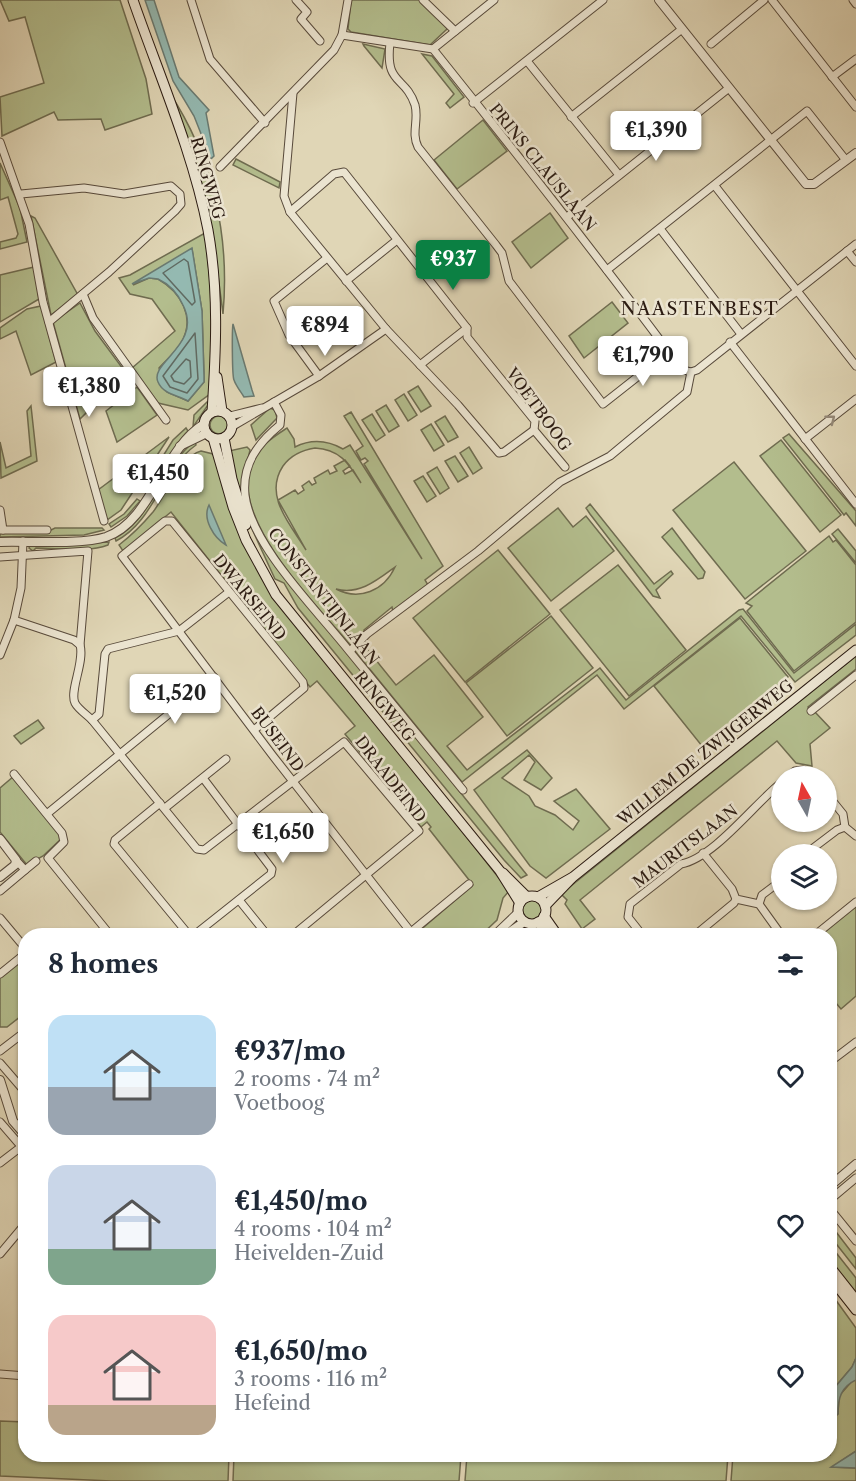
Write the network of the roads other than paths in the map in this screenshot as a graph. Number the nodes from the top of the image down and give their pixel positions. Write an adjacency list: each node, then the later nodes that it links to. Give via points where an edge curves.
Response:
1 (133, 0): 57 (main road, RINGWEG, via 184,147 207,230 216,308)
2 (191, 0): 28 (street, via 210,59)
3 (296, 0): 16 (street, via 307,12 301,19)
4 (348, 0): 15 (street)
5 (423, 0): 14 (street)
6 (494, 0): 14 (street)
7 (603, 0): 21 (street)
8 (659, 0): 13 (street)
9 (764, 0): 18 (street)
10 (772, 0): 22 (street)
11 (853, 0): 12 (street)
12 (856, 4)
13 (682, 29): 23 (street); 27 (street)
14 (455, 31): 19 (street)
15 (342, 34): 17 (street); 24 (street, via 334,50)
16 (320, 41)
17 (390, 43): 19 (street); 54 (street, via 390,71 415,105 414,138 418,147 502,253 508,281 603,404)
18 (711, 44)
19 (433, 49): 25 (street, PRINS CLAUSLAAN)
20 (856, 58): 22 (street)
21 (527, 61): 25 (street); 27 (street)
22 (832, 77): 26 (street)
23 (729, 88): 29 (street); 34 (street)
24 (293, 93): 28 (street); 37 (street, via 284,196)
25 (473, 103): 38 (street, PRINS CLAUSLAAN)
26 (856, 107)
27 (571, 117): 34 (street)
28 (265, 123): 33 (street)
29 (771, 140): 32 (street, via 806,184 814,184); 32 (street, via 807,111); 35 (street)
30 (0, 142): 36 (street)
31 (856, 153): 32 (street)
32 (845, 159)
33 (220, 167)
34 (618, 175): 38 (street)
35 (715, 186): 39 (street); 47 (street)
36 (21, 194): 48 (street, via 84,188 124,194 171,186 180,194 181,204 175,211); 49 (street)
37 (290, 212): 40 (street, VOETBOOG, via 338,172 344,172); 43 (street)
38 (567, 217): 45 (street, PRINS CLAUSLAAN)
39 (661, 230): 45 (street); 52 (street)
40 (397, 240): 46 (street); 50 (street, VOETBOOG)
41 (856, 244): 42 (street)
42 (847, 251): 44 (street); 47 (street)
43 (327, 258): 46 (street); 59 (street, via 274,301 289,335)
44 (856, 262)
45 (607, 270): 54 (street, PRINS CLAUSLAAN)
46 (346, 281): 51 (street)
47 (797, 291): 52 (street); 56 (street)
48 (82, 294): 49 (street); 64 (street, via 93,318)
49 (49, 322): 72 (street)
50 (467, 328): 55 (street); 65 (street, VOETBOOG, via 467,337 535,421)
51 (386, 329): 55 (street); 59 (street)
52 (741, 334): 53 (street)
53 (730, 342): 58 (street); 68 (street)
54 (669, 352): 58 (street, PRINS CLAUSLAAN)
55 (420, 365): 65 (street, via 499,453)
56 (856, 366)
57 (216, 372): 62 (main road, RINGWEG); 63 (main road, RINGWEG)
58 (691, 372): 86 (street, via 687,392 610,456 560,482)
59 (319, 376): 61 (street)
60 (856, 399): 68 (street, one-way to 60)
61 (274, 402): 63 (street); 86 (street, CONSTANTIJNLAAN, via 281,415 280,425 250,458 245,480 248,510 267,548)
62 (212, 412): 63 (main road); 66 (main road)
63 (228, 418): 67 (main road)
64 (166, 420)
65 (534, 430): 69 (street, VOETBOOG)
66 (208, 432): 67 (main road); 75 (street, via 184,438 129,522 114,533 90,539); 77 (main road, RINGWEG, via 233,507)
67 (224, 438): 77 (main road, RINGWEG)
68 (805, 439): 70 (street)
69 (565, 467)
70 (856, 504)
71 (0, 510): 73 (street)
72 (104, 521)
73 (2, 530): 74 (street)
74 (47, 530)
75 (23, 541): 76 (street); 78 (street)
76 (0, 542)
77 (255, 554): 122 (main road, RINGWEG, via 276,594 500,871)
78 (22, 556): 80 (street); 82 (street); 84 (street, via 88,551)
79 (122, 556): 81 (street, DWARSEIND, via 165,520 172,521); 83 (street, BUSEIND)
80 (0, 557)
81 (229, 592): 83 (street); 92 (street, DWARSEIND, via 303,682 304,688)
82 (14, 620): 84 (street); 87 (street)
83 (179, 631): 89 (street, BUSEIND); 91 (street, via 108,649 99,714)
84 (80, 645): 91 (street, via 82,661 73,698)
85 (856, 650): 114 (main road, WILLEM DE ZWIJGERWEG)
86 (350, 651): 98 (street, CONSTANTIJNLAAN)
87 (0, 655)
88 (856, 675): 90 (street)
89 (214, 677): 92 (street, BUSEIND); 93 (street)
90 (811, 711)
91 (92, 720): 93 (street)
92 (254, 730): 97 (street, BUSEIND)
93 (120, 754): 100 (street); 102 (street)
94 (226, 759): 96 (street)
95 (14, 774): 102 (street)
96 (203, 778): 100 (street); 103 (street)
97 (292, 780): 103 (street); 112 (street, BUSEIND); 112 (street, DRAADEIND, via 344,742 419,831)
98 (463, 789)
99 (771, 790): 108 (street, MAURITSLAAN, via 752,812)
100 (163, 806): 103 (street, via 197,849 204,850); 128 (street, via 114,844)
101 (837, 807): 104 (street)
102 (48, 813): 127 (street, via 64,842 48,858)
103 (237, 824): 120 (street, via 272,869)
104 (845, 827): 105 (street); 107 (street)
105 (856, 836)
106 (0, 839): 109 (street)
107 (819, 844)
108 (702, 853): 119 (street); 138 (street, MAURITSLAAN, via 681,864 630,904 628,917)
109 (16, 860): 111 (street); 113 (street)
110 (36, 861): 111 (street)
111 (25, 870): 117 (street)
112 (367, 876): 131 (street); 132 (street, BUSEIND)
113 (0, 877)
114 (573, 877): 118 (main road, WILLEM DE ZWIJGERWEG); 124 (main road, WILLEM DE ZWIJGERWEG)
115 (469, 884): 133 (street)
116 (771, 888): 123 (street, via 762,895)
117 (0, 891)
118 (538, 897): 122 (main road); 124 (main road)
119 (736, 899): 123 (street); 139 (street)
120 (239, 900): 129 (street); 130 (street)
121 (856, 902): 141 (street)
122 (522, 904): 126 (main road, RINGWEG); 134 (street)
123 (759, 904): 140 (street)
124 (542, 915): 126 (main road); 136 (main road); 137 (main road)
125 (0, 918): 142 (street)
126 (524, 922): 135 (street)
127 (105, 928)
128 (183, 928)
129 (204, 928)
130 (262, 928)
131 (302, 928)
132 (408, 928)
133 (420, 928)
134 (501, 928)
135 (515, 928)
136 (546, 928)
137 (552, 928)
138 (637, 928)
139 (704, 928)
140 (776, 928)
141 (824, 928)
142 (18, 941)
143 (18, 958): 144 (street)
144 (0, 974)
145 (18, 1037): 147 (street)
146 (856, 1042): 148 (street)
147 (0, 1051)
148 (837, 1056)
149 (0, 1063): 151 (street)
150 (0, 1080): 153 (street)
151 (18, 1084)
152 (0, 1122): 154 (street)
153 (18, 1127)
154 (18, 1141)
155 (18, 1151): 156 (street)
156 (0, 1163)
157 (856, 1164): 159 (street)
158 (856, 1178): 161 (street)
159 (837, 1180)
160 (837, 1181): 161 (street)
161 (849, 1184): 162 (street)
162 (837, 1194)
163 (837, 1218): 165 (street)
164 (18, 1233): 166 (street)
165 (856, 1241)
166 (0, 1254)
167 (837, 1276): 169 (main road)
168 (837, 1286): 170 (main road)
169 (856, 1300)
170 (856, 1310)
171 (0, 1374): 172 (street)
172 (18, 1376)

